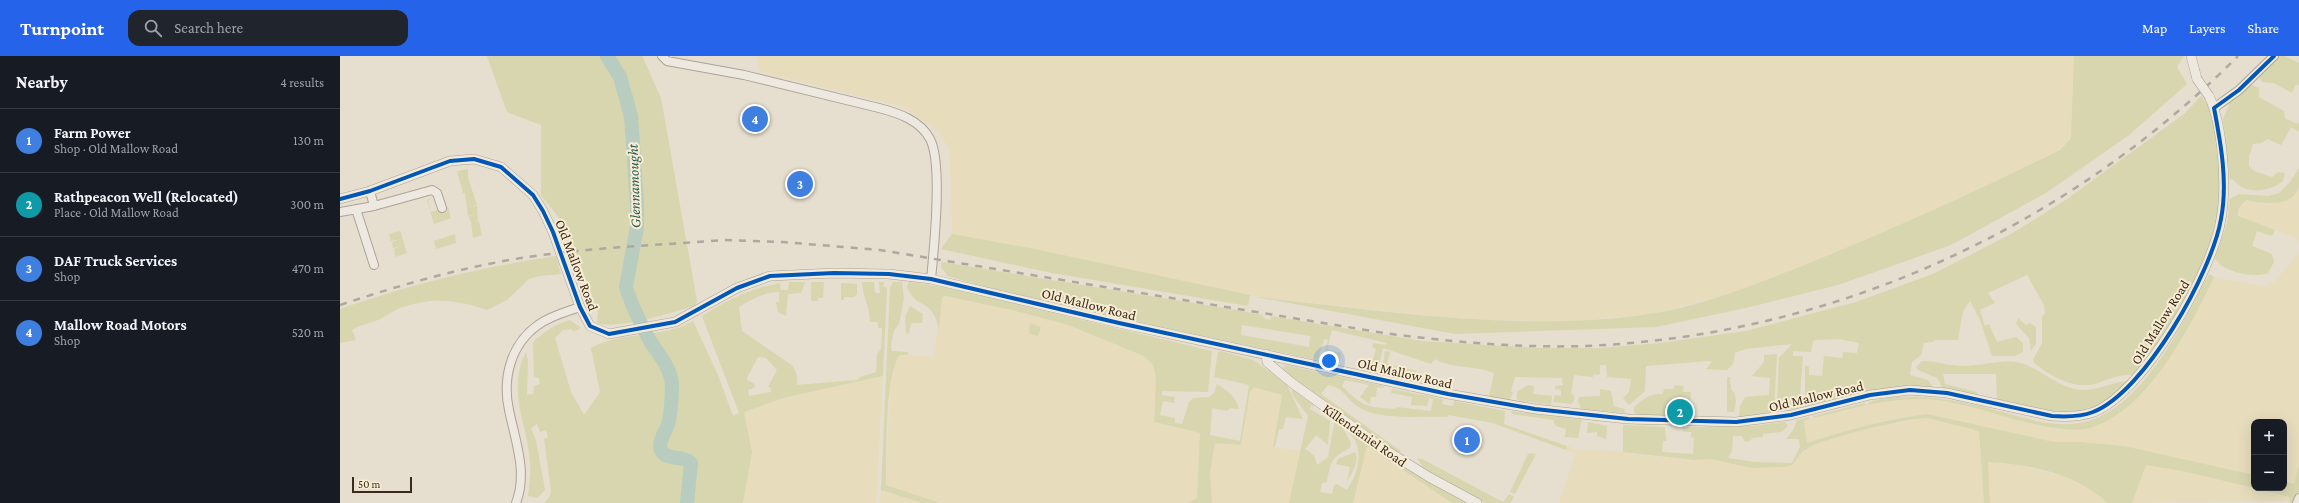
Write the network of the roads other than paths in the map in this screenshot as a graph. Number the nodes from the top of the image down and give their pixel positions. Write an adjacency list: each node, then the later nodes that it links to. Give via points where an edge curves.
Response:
1 (662, 56): 12 (street, via 667,61 744,75 880,108 917,123 930,138 936,156 936,220)
2 (2191, 56): 4 (street, Old Mallow Road, bridge, via 2197,79)
3 (2274, 56): 4 (street, via 2239,90)
4 (2214, 108): 14 (street, Old Mallow Road, via 2223,170 2224,202 2221,221 2206,264 2181,314 2135,380 2107,405 2080,416 2052,416 1947,393 1910,390 1870,395 1791,415 1744,421 1628,418 1527,408 1477,400)
5 (370, 191): 6 (street, Old Mallow Road); 7 (street); 13 (street, Old Mallow Road, via 457,160 474,159 501,168 533,195 543,211)
6 (340, 199)
7 (374, 206): 8 (street, via 432,190 437,193); 9 (street)
8 (442, 208)
9 (356, 209): 10 (street); 11 (street)
10 (340, 212)
11 (374, 265)
12 (932, 279): 13 (street, Old Mallow Road, via 889,274 770,276 737,288 675,322 609,334 590,326); 14 (street, Old Mallow Road)
13 (580, 307): 16 (street, via 538,324 518,347 509,366 506,388 521,471)
14 (1266, 354): 17 (street, Killendaniel Road, via 1267,362 1322,405 1410,466)
15 (2299, 498): 18 (street)
16 (516, 503)
17 (1477, 503)
18 (2297, 503)

